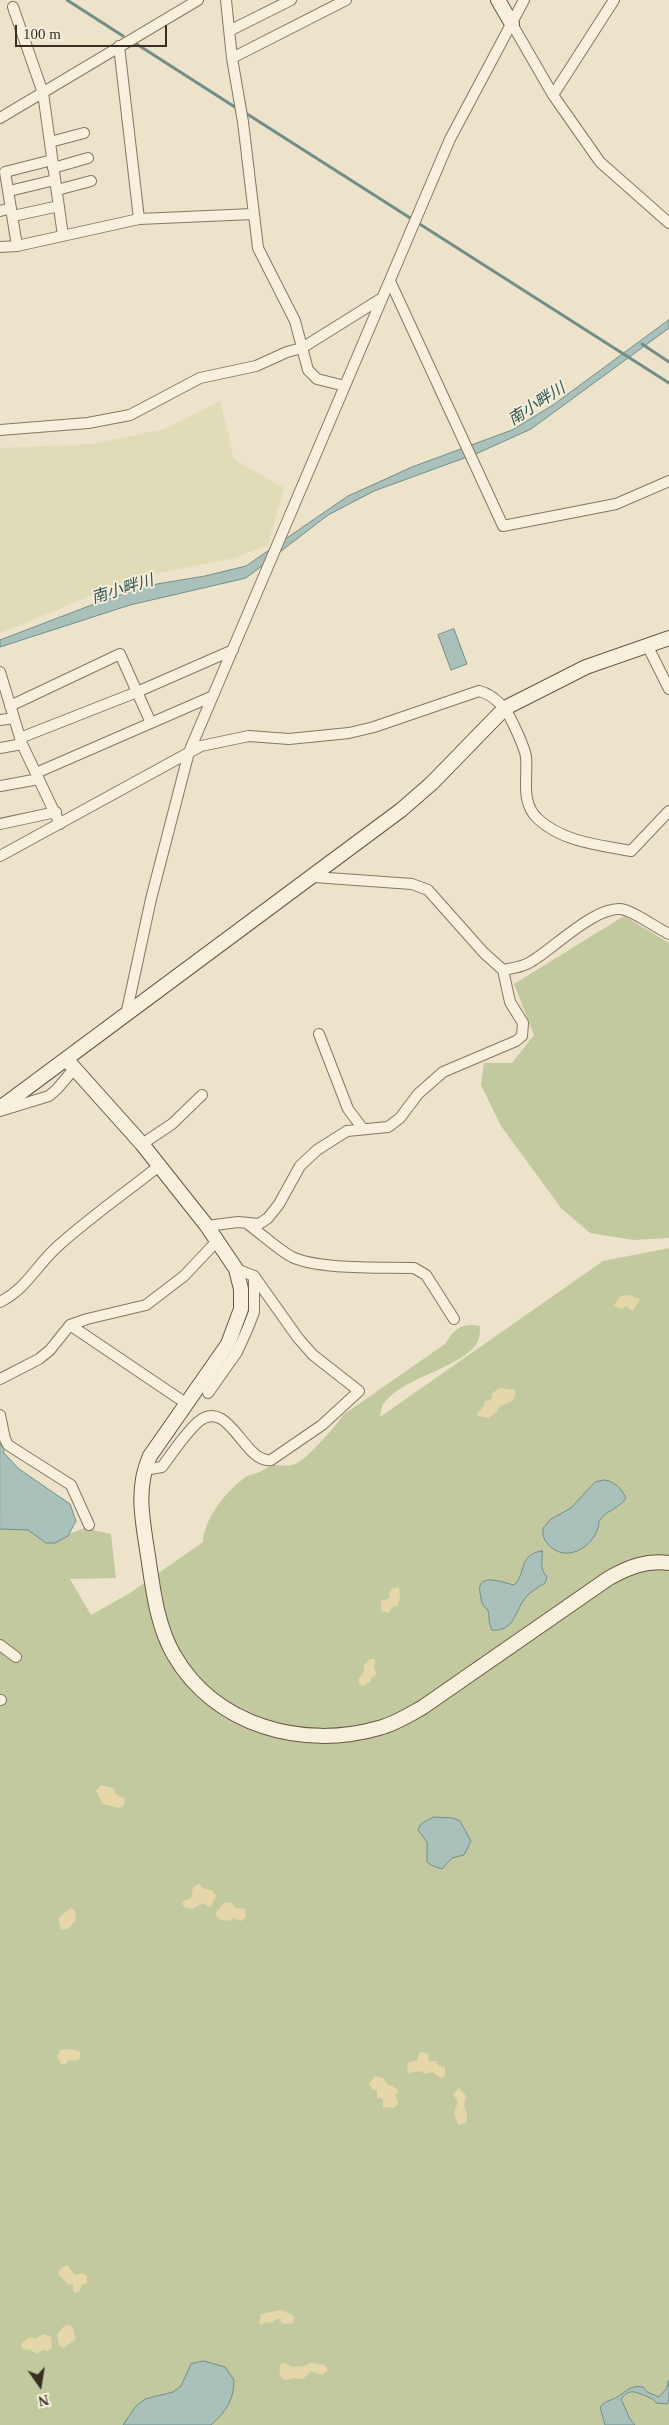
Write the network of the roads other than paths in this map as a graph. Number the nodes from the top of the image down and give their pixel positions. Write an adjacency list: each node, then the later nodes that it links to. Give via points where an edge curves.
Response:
1 (198, 0): 11 (street)
2 (226, 0): 10 (street)
3 (291, 0): 10 (street)
4 (346, 0): 12 (street)
5 (498, 0): 9 (street)
6 (524, 0): 9 (street)
7 (614, 0): 14 (street)
8 (14, 8): 13 (street)
9 (512, 24): 14 (street); 32 (street, via 450,139)
10 (231, 30): 12 (street)
11 (119, 46): 13 (street); 27 (street)
12 (232, 58): 26 (street)
13 (43, 93): 15 (street); 17 (street)
14 (553, 94): 28 (street, via 600,162)
15 (0, 118)
16 (84, 133): 17 (street)
17 (50, 142): 19 (street)
18 (88, 158): 19 (street)
19 (53, 164): 21 (street, via 5,172); 22 (street)
20 (91, 181): 22 (street)
21 (5, 185): 22 (street); 25 (street)
22 (56, 185): 23 (street)
23 (59, 206): 25 (street); 29 (street)
24 (0, 211): 25 (street)
25 (12, 212): 30 (street)
26 (253, 214): 27 (street); 34 (street, via 258,248 295,321)
27 (139, 220): 29 (street)
28 (669, 223)
29 (63, 236): 30 (street)
30 (18, 246): 31 (street)
31 (0, 247)
32 (390, 281): 33 (street); 37 (street, via 503,526 616,504)
33 (382, 298): 34 (street); 35 (street)
34 (302, 348): 35 (street, via 308,370 317,379); 36 (street, via 256,366 200,378 130,415)
35 (345, 386): 40 (street)
36 (0, 430)
37 (669, 481)
38 (669, 638): 39 (street)
39 (646, 645): 42 (street); 47 (street, via 586,667)
40 (233, 650): 43 (street); 45 (street)
41 (0, 672): 44 (street)
42 (669, 689)
43 (137, 692): 46 (street, via 120,654); 50 (street); 51 (street)
44 (3, 695): 46 (street)
45 (213, 696): 50 (street); 53 (street)
46 (10, 706): 48 (street)
47 (505, 708): 53 (street, via 487,693 479,691 349,733 289,739 249,736 201,746); 56 (street, via 526,755 526,799 536,818 555,832 632,851); 61 (street, via 432,783)
48 (14, 718): 49 (street); 51 (street)
49 (0, 720)
50 (152, 723): 54 (street)
51 (21, 741): 52 (street); 54 (street)
52 (0, 748)
53 (189, 752): 59 (street); 64 (street, via 151,899)
54 (38, 776): 55 (street); 57 (street)
55 (0, 786)
56 (669, 811)
57 (56, 812): 58 (street); 59 (street)
58 (0, 824)
59 (60, 824): 60 (street)
60 (0, 856)
61 (314, 877): 63 (street, via 412,884 428,890); 64 (street)
62 (669, 934): 63 (street, via 624,909 609,912 576,927 532,962)
63 (503, 970): 69 (street, via 510,1002 523,1023 522,1036 443,1072 418,1094 395,1123 388,1127)
64 (126, 1015): 66 (street)
65 (320, 1034): 69 (street, via 348,1109)
66 (70, 1064): 68 (street); 70 (street)
67 (202, 1095): 70 (street, via 172,1124)
68 (0, 1110)
69 (363, 1129): 72 (street, via 347,1131 317,1150 300,1166 268,1218 259,1224)
70 (142, 1144): 71 (street)
71 (159, 1166): 73 (street); 77 (street, via 63,1241 44,1258 25,1285)
72 (249, 1224): 73 (street, via 238,1222); 78 (street, via 277,1247 304,1261 414,1268 426,1275)
73 (207, 1226): 74 (street)
74 (217, 1241): 75 (street); 79 (street, via 184,1276 146,1305)
75 (236, 1269): 76 (street); 82 (street, via 241,1309 235,1329)
76 (254, 1276): 81 (street, via 254,1312 247,1330 237,1352); 84 (street, via 313,1355 359,1391 322,1425 271,1460 256,1457 225,1421 211,1417 199,1421 162,1467)
77 (0, 1302)
78 (454, 1319)
79 (70, 1325): 80 (street, via 39,1359); 82 (street)
80 (0, 1379)
81 (208, 1393)
82 (187, 1404): 84 (street, via 150,1456)
83 (0, 1415): 85 (street, via 8,1445 71,1485)
84 (144, 1470): 86 (street, via 141,1500 149,1560 157,1606 173,1653 194,1684 223,1709 239,1718 282,1731 330,1735 366,1731 398,1722 609,1578 647,1562)
85 (89, 1525)
86 (669, 1563)
87 (0, 1645): 88 (street)
88 (16, 1657)

